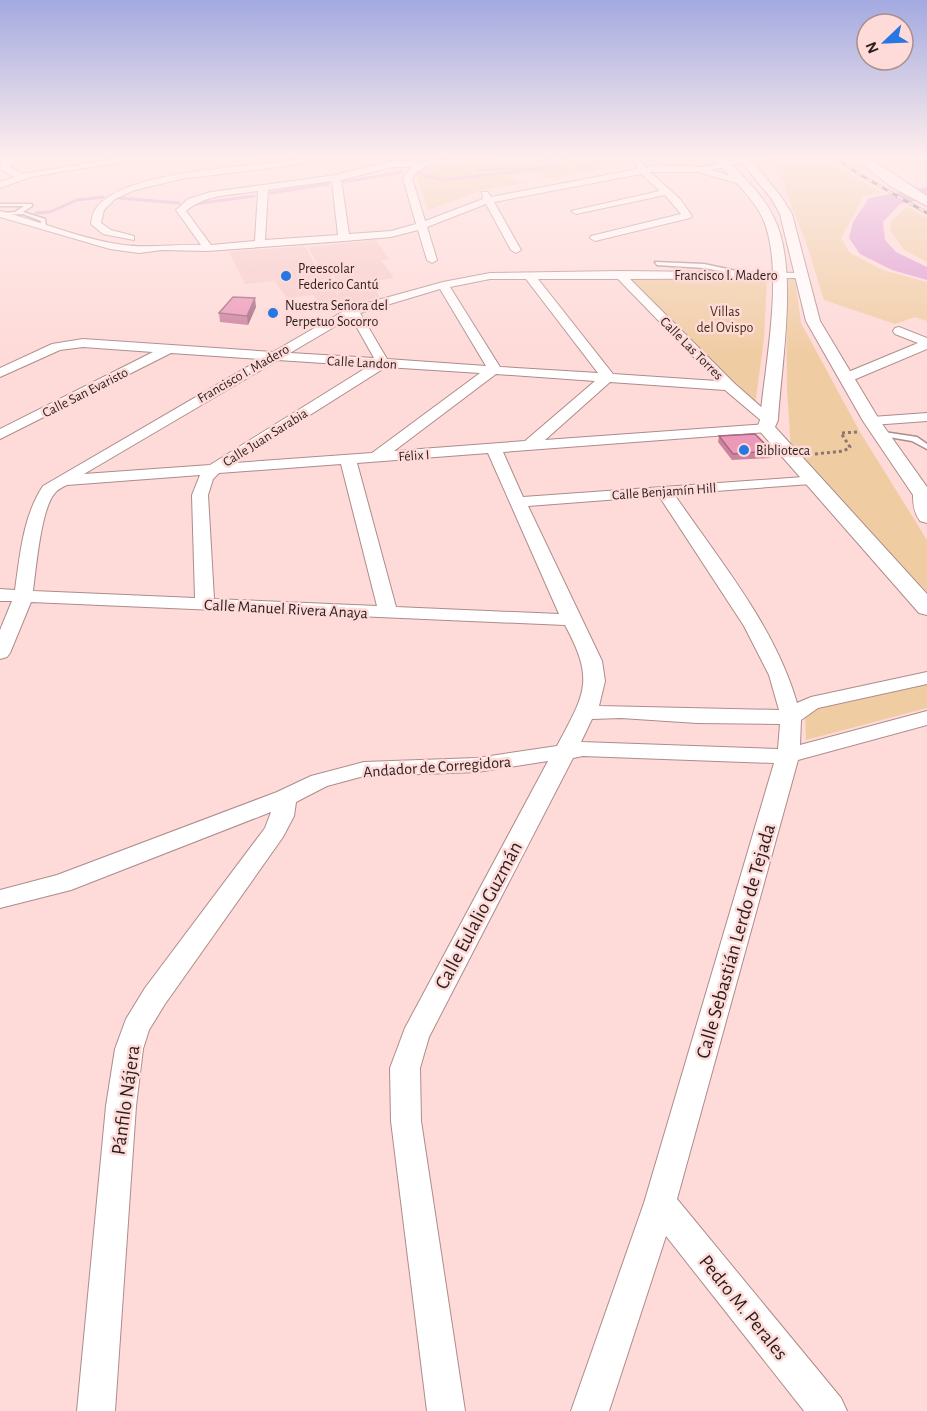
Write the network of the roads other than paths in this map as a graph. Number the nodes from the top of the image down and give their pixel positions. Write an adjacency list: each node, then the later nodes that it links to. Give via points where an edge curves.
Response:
1 (420, 223): 18 (street)
2 (35, 224): 12 (street)
3 (43, 224): 12 (lane)
4 (96, 224): 16 (street, via 107,232)
5 (190, 224): 15 (street)
6 (261, 224): 14 (street)
7 (342, 224): 13 (street)
8 (418, 224): 13 (street, via 391,234)
9 (502, 224): 17 (street)
10 (771, 224): 22 (street)
11 (790, 224): 23 (street)
12 (43, 227): 16 (street, via 114,247)
13 (344, 235): 14 (street)
14 (260, 241): 15 (street)
15 (207, 245): 16 (street)
16 (162, 247)
17 (516, 250)
18 (432, 260)
19 (657, 263): 24 (lane, via 704,266)
20 (619, 274): 21 (street, Francisco I. Madero); 24 (street, Francisco I. Madero); 36 (street, Calle Las Torres)
21 (529, 275): 25 (street, Francisco I. Madero, via 480,277); 34 (street)
22 (778, 275): 23 (street, Francisco I. Madero); 24 (street, Francisco I. Madero); 38 (street)
23 (800, 275): 35 (street, via 813,321)
24 (753, 276)
25 (443, 285): 26 (street, Francisco I. Madero); 32 (street)
26 (352, 311): 30 (street, Francisco I. Madero); 31 (street)
27 (899, 331): 29 (street)
28 (169, 348): 30 (street, Calle Landon); 33 (street, Calle Landon, via 67,344); 40 (street, Calle San Evaristo)
29 (925, 348): 35 (street)
30 (271, 357): 31 (street, Calle Landon); 48 (street, Francisco I. Madero)
31 (383, 363): 32 (street, Calle Landon); 46 (street, Calle Juan Sarabia)
32 (495, 369): 34 (street, Calle Landon); 44 (street)
33 (0, 373)
34 (608, 377): 36 (street, Calle Landon); 41 (street)
35 (846, 378): 39 (street)
36 (729, 386): 38 (street, Calle Las Torres)
37 (927, 417): 39 (street)
38 (767, 424): 41 (street, Félix I); 47 (street)
39 (876, 427): 42 (lane); 50 (street)
40 (0, 435)
41 (529, 446): 43 (street, Félix I)
42 (927, 447)
43 (494, 450): 44 (street, Félix I); 51 (street, Calle Eulalio Guzmán)
44 (375, 458): 45 (street, Félix I)
45 (348, 460): 46 (street, Félix I); 57 (street)
46 (214, 470): 48 (street, Félix I); 55 (street, Calle Juan Sarabia, via 206,478 201,495)
47 (811, 479): 49 (street, Calle Benjamín Hill); 56 (street)
48 (63, 480): 54 (street, Francisco I. Madero, via 49,489 42,500 31,539)
49 (664, 491): 51 (street, Calle Benjamín Hill); 62 (street, Calle Sebastián Lerdo de Tejada, via 754,626 779,675)
50 (925, 497): 52 (street)
51 (517, 502): 58 (street, Calle Eulalio Guzmán)
52 (927, 517)
53 (0, 595): 54 (street, Calle Manuel Rivera Anaya)
54 (23, 598): 55 (street, Calle Manuel Rivera Anaya); 59 (street, Francisco I. Madero)
55 (206, 604): 57 (street, Calle Manuel Rivera Anaya)
56 (927, 609)
57 (388, 612): 58 (street, Calle Manuel Rivera Anaya)
58 (571, 620): 61 (street, Calle Eulalio Guzmán, via 594,666 596,683)
59 (0, 653)
60 (927, 678): 62 (street, via 811,703)
61 (585, 713): 62 (street); 64 (street, Calle Eulalio Guzmán)
62 (791, 717): 65 (street, Calle Sebastián Lerdo de Tejada)
63 (927, 718): 65 (street, Andador de Corregidora)
64 (565, 751): 65 (street, Andador de Corregidora); 66 (street, Andador de Corregidora, via 477,765 364,769 319,782); 70 (street, Calle Eulalio Guzmán, via 414,1036 405,1068 406,1121)
65 (788, 755): 68 (street, Calle Sebastián Lerdo de Tejada)
66 (285, 798): 67 (street, Andador de Corregidora, via 62,883); 69 (street, Pánfilo Nájera, via 275,831 155,996 136,1027 129,1049)
67 (0, 900)
68 (660, 1203): 71 (street, Calle Sebastián Lerdo de Tejada); 72 (street, Pedro M. Perales)
69 (96, 1411)
70 (446, 1411)
71 (590, 1411)
72 (828, 1411)

